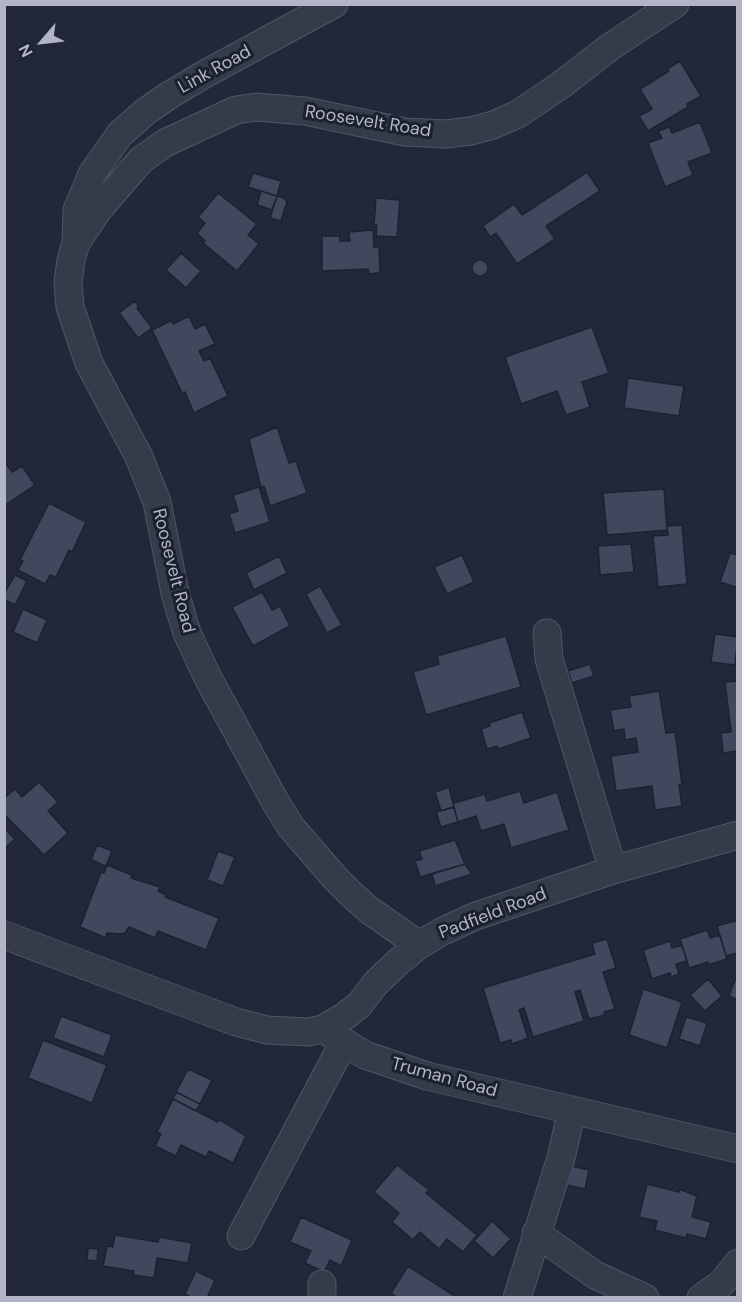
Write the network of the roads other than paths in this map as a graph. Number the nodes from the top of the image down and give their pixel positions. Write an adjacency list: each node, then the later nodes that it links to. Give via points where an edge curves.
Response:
1 (334, 4): 3 (street, Link Road, via 168,96 120,134)
2 (675, 4): 4 (street, Roosevelt Road, via 518,114 471,131 405,132 305,111 256,107 236,110 165,143 141,160 98,210)
3 (109, 152): 4 (street, Roosevelt Road, via 92,174 76,210)
4 (76, 243): 9 (street, Roosevelt Road, via 68,282 70,308 89,363 139,457 157,502 187,633 207,676 298,836 351,894)
5 (547, 633): 7 (street, via 549,659)
6 (738, 835): 7 (street, Padfield Road)
7 (613, 870): 9 (street, Padfield Road, via 476,916)
8 (4, 935): 10 (street, Padfield Road, via 236,1022 267,1030)
9 (418, 945): 10 (street, Padfield Road, via 376,983)
10 (333, 1035): 11 (street, Truman Road, via 365,1055 427,1076); 14 (street)
11 (572, 1110): 12 (street, Truman Road); 13 (street)
12 (738, 1149)
13 (536, 1233): 16 (street); 17 (street, via 595,1275)
14 (241, 1236)
15 (738, 1263): 18 (street, via 722,1283)
16 (517, 1298)
17 (645, 1298)
18 (701, 1298)

